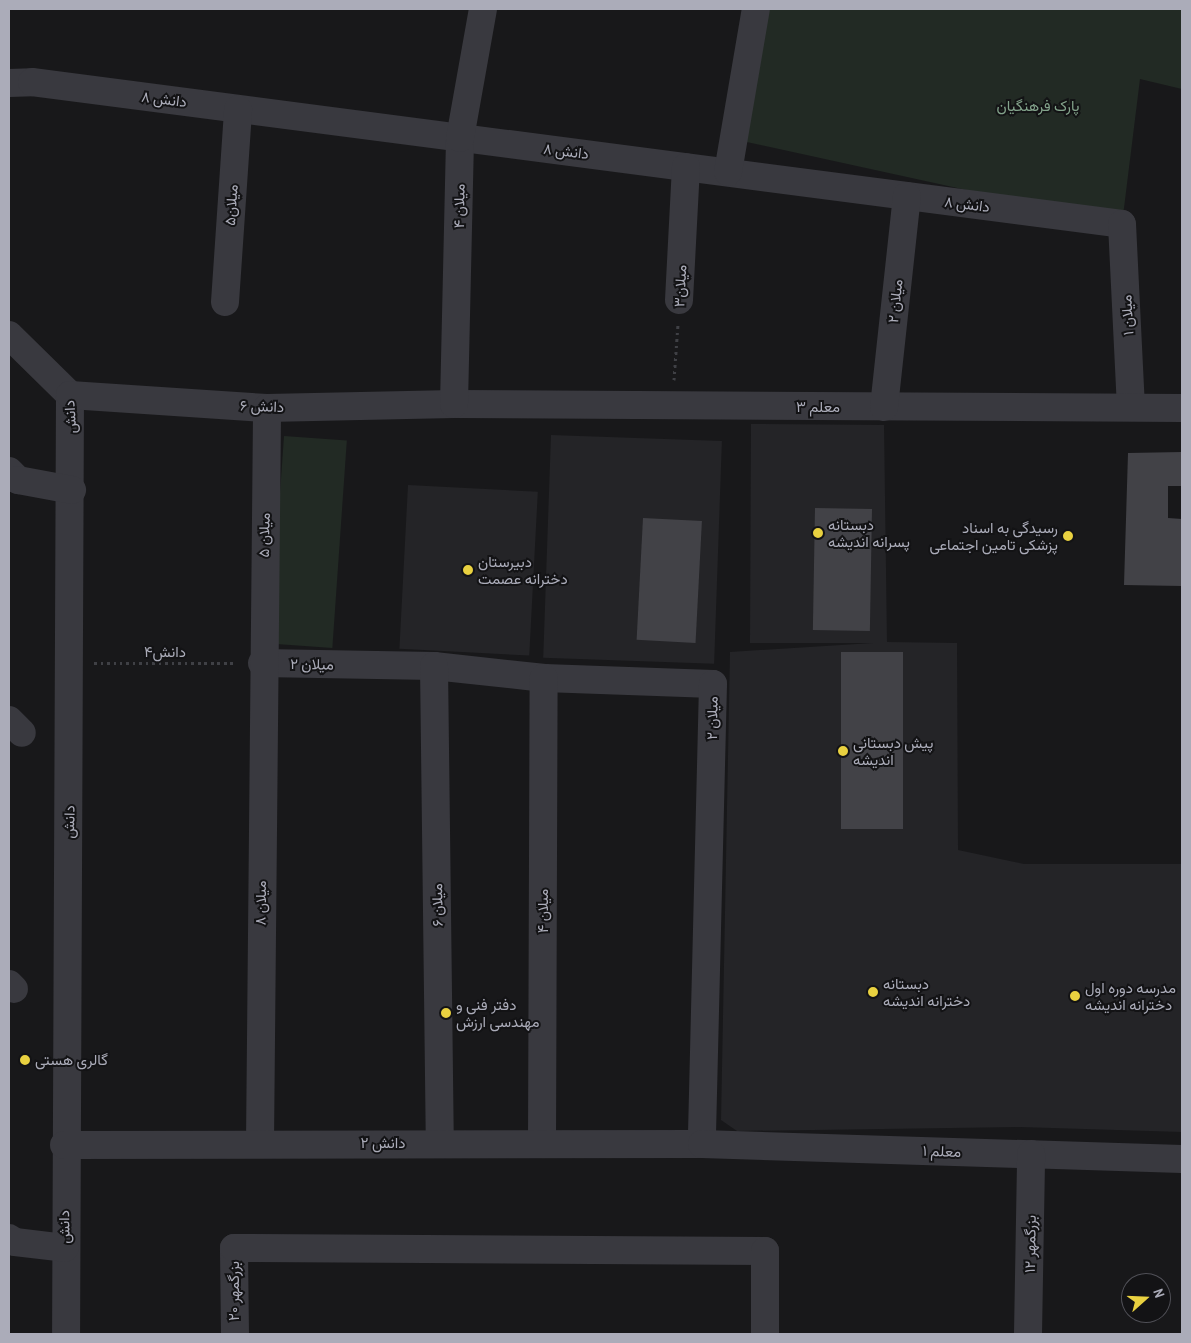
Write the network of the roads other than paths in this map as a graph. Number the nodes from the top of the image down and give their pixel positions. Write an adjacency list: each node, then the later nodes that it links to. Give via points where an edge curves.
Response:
1 (483, 9): 5 (street, میلان ۴)
2 (756, 9): 7 (street)
3 (9, 82): 4 (street, دانش ۸, via 32,82)
4 (238, 109): 5 (street, دانش ۸); 11 (street, میلان۵)
5 (460, 138): 6 (street, دانش ۸); 14 (street, میلان ۴)
6 (686, 167): 7 (street, دانش ۸); 10 (street, میلان۳)
7 (728, 172): 8 (street, دانش ۸)
8 (907, 196): 9 (street, دانش ۸); 15 (street, میلان ۲)
9 (1122, 224): 16 (street, میلان ۱)
10 (679, 300)
11 (225, 302)
12 (9, 335): 13 (street, دانش)
13 (70, 394): 17 (street, دانش ۶); 20 (street, دانش)
14 (454, 404): 15 (street, معلم ۳); 17 (street, دانش ۶)
15 (884, 407): 16 (street, معلم ۳)
16 (1131, 407): 18 (street, معلم ۳)
17 (267, 408): 21 (street, میلان ۵)
18 (1182, 408)
19 (9, 471): 20 (street, via 18,480)
20 (72, 490): 28 (street, دانش)
21 (262, 663): 22 (street, میلان ۲); 24 (street, میلان ۸)
22 (434, 666): 23 (street, میلان ۲); 25 (street, میلان ۶)
23 (544, 678): 26 (street, میلان ۴); 27 (street, میلان ۲, via 712,684)
24 (260, 1143): 25 (street, دانش ۲); 28 (street, دانش ۲)
25 (440, 1144): 26 (street, دانش ۲)
26 (542, 1144): 27 (street, دانش ۲)
27 (702, 1144): 29 (street, معلم ۱)
28 (64, 1145): 32 (street, دانش)
29 (1031, 1154): 30 (street, معلم ۱); 36 (street, بزرگمهر ۱۲)
30 (1182, 1159)
31 (9, 1238): 32 (street, via 15,1242)
32 (65, 1248): 33 (street, دانش)
33 (66, 1334)
34 (235, 1334): 35 (street, بزرگمهر ۲۰, via 234,1248 765,1251)
35 (765, 1334)
36 (1028, 1334)

